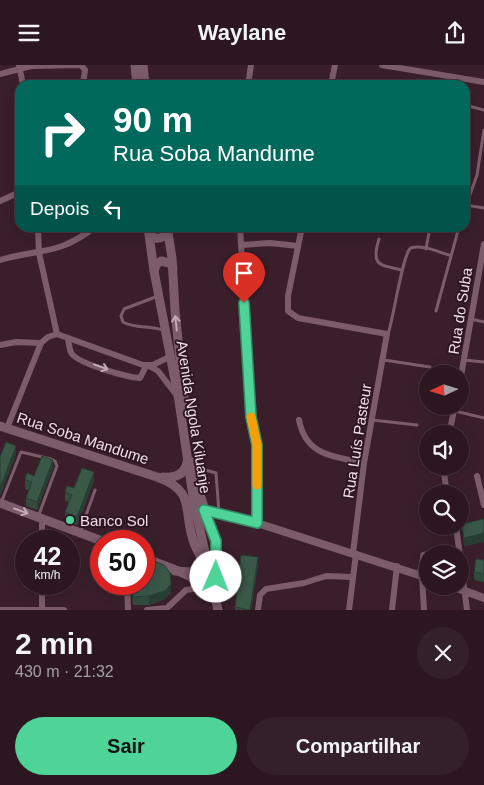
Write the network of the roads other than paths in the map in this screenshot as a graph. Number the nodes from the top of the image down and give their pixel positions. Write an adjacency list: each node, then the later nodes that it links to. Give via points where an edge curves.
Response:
1 (135, 65): 11 (main road)
2 (143, 65): 12 (main road)
3 (251, 65): 13 (street)
4 (335, 65): 14 (street)
5 (382, 65): 7 (street)
6 (19, 66): 8 (street); 9 (street); 10 (street, via 81,65 85,70)
7 (419, 68): 15 (street)
8 (0, 74)
9 (22, 80)
10 (84, 80)
11 (136, 80)
12 (144, 80)
13 (249, 80)
14 (332, 80)
15 (484, 82)
16 (470, 106): 17 (lane)
17 (484, 110)
18 (484, 131): 19 (lane, via 477,175)
19 (470, 192)
20 (15, 194): 21 (street)
21 (0, 201)
22 (470, 207): 23 (lane)
23 (484, 209)
24 (38, 232): 39 (street)
25 (88, 232): 39 (street, via 71,244)
26 (148, 232): 44 (main road, Avenida Ngola Kiluanje)
27 (149, 232): 28 (main road, via 158,239)
28 (166, 232)
29 (168, 232): 42 (main road, Avenida Ngola Kiluanje)
30 (240, 232): 36 (street)
31 (301, 232): 37 (street)
32 (429, 232): 38 (lane)
33 (457, 232): 40 (lane)
34 (379, 239): 43 (lane, via 374,253 376,261 380,266)
35 (484, 244): 47 (street, Rua do Suba)
36 (241, 245): 37 (street, via 270,243); 79 (street, via 251,417 257,445)
37 (298, 246): 51 (street, via 288,296 288,311 292,316)
38 (426, 249): 40 (lane); 43 (lane, via 412,247 408,250)
39 (40, 253): 41 (street); 50 (street)
40 (450, 255): 46 (lane)
41 (0, 260)
42 (173, 269): 44 (main road, via 164,261 156,265); 69 (main road, Avenida Ngola Kiluanje, one-way to 42)
43 (402, 270): 51 (lane)
44 (154, 271): 45 (main road, Avenida Ngola Kiluanje)
45 (158, 295): 49 (main road, Avenida Ngola Kiluanje); 49 (lane, via 124,309 121,318 130,325)
46 (436, 311)
47 (471, 319): 48 (lane); 57 (street, Rua do Suba)
48 (484, 322)
49 (166, 331): 55 (main road, Avenida Ngola Kiluanje)
50 (57, 334): 52 (street); 53 (street)
51 (388, 334): 56 (street, Rua Luís Pasteur)
52 (68, 338): 61 (street); 61 (street, one-way to 61, via 75,357 114,372 140,378)
53 (42, 343): 54 (street); 68 (street)
54 (0, 345)
55 (171, 356): 61 (street); 62 (main road, Avenida Ngola Kiluanje)
56 (383, 360): 59 (lane); 66 (street, Rua Luís Pasteur)
57 (464, 360): 58 (lane); 60 (street, Rua do Suba)
58 (484, 363)
59 (419, 365)
60 (463, 365)
61 (147, 366): 62 (street, via 166,380)
62 (179, 401): 69 (main road, Avenida Ngola Kiluanje)
63 (469, 413): 64 (lane)
64 (484, 418)
65 (299, 420): 70 (street, via 301,433 311,447)
66 (372, 420): 67 (lane); 70 (street, Rua Luís Pasteur)
67 (416, 425)
68 (4, 427): 72 (main road, Rua Soba Mandume)
69 (189, 463): 72 (main road, via 177,476); 76 (main road, Avenida Ngola Kiluanje); 77 (lane, via 216,473); 97 (main road, Avenida Ngola Kiluanje, via 202,545)
70 (364, 463): 84 (street, Rua Luís Pasteur)
71 (476, 476): 75 (street)
72 (157, 477): 87 (main road, Rua Soba Mandume, via 172,483 184,494 193,540 201,557 196,570 188,573)
73 (94, 490): 82 (lane)
74 (0, 504): 78 (main road, one-way to 78); 78 (lane, via 21,451 51,459 57,466)
75 (484, 505)
76 (204, 510): 77 (street); 103 (main road, Avenida Ngola Kiluanje, via 216,541)
77 (219, 513): 79 (street)
78 (40, 518): 80 (street); 81 (main road)
79 (257, 523): 84 (street)
80 (41, 530)
81 (72, 530)
82 (80, 533): 83 (main road)
83 (90, 537)
84 (355, 553): 86 (street); 89 (street, Rua Luís Pasteur)
85 (155, 563): 87 (main road)
86 (397, 566): 88 (street); 106 (street)
87 (175, 571): 90 (main road)
88 (419, 575)
89 (352, 577): 104 (street, via 326,576 266,589 260,595); 105 (street, Rua Luís Pasteur)
90 (208, 587): 97 (main road); 102 (street, via 186,590 167,608)
91 (469, 592): 96 (street)
92 (42, 595): 99 (street)
93 (127, 595): 101 (street)
94 (423, 595): 107 (street)
95 (465, 595): 108 (street)
96 (484, 598)
97 (216, 600): 103 (main road, Avenida Ngola Kiluanje)
98 (0, 610): 99 (street)
99 (42, 610): 100 (street)
100 (64, 610)
101 (128, 610)
102 (148, 610)
103 (220, 610)
104 (258, 610)
105 (348, 610)
106 (392, 610)
107 (424, 610)
108 (467, 610)

